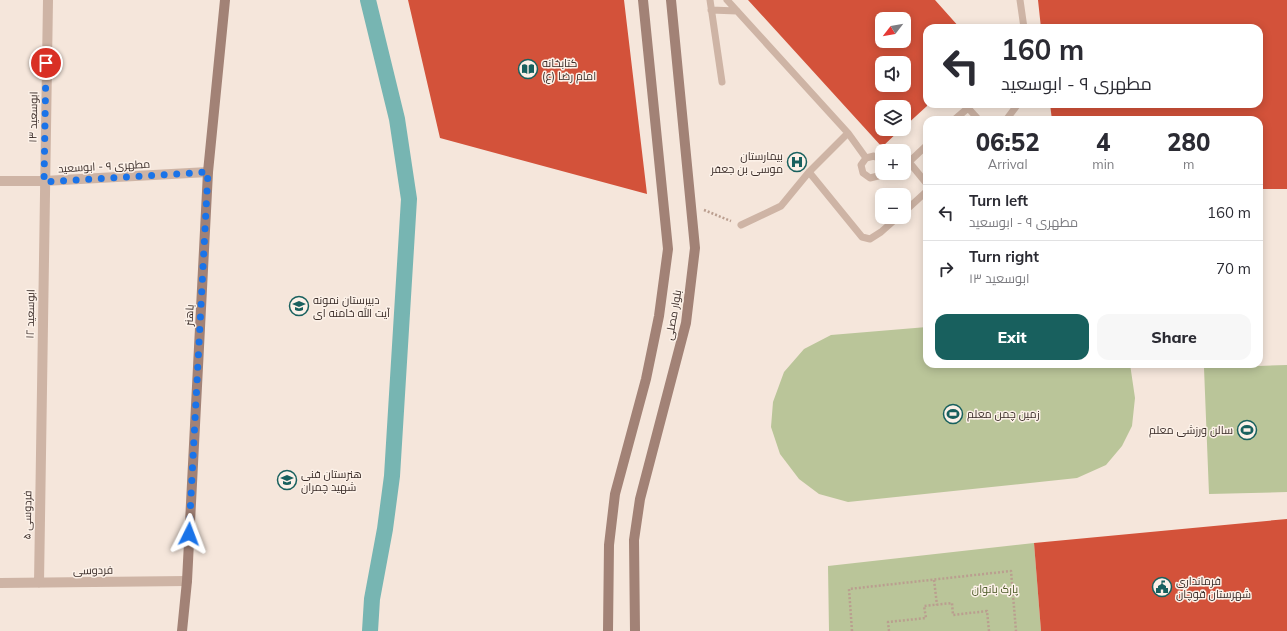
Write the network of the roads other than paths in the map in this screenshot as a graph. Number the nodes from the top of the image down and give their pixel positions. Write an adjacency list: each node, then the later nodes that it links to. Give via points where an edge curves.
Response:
1 (225, 0): 20 (street, باهنر)
2 (643, 0): 35 (street, بلوار مصلی, via 668,249 648,371 615,494 609,545)
3 (671, 0): 36 (street, بلوار مصلی, via 695,248 686,322 640,499 634,540)
4 (710, 0): 8 (lane)
5 (727, 0): 9 (lane)
6 (1020, 0): 10 (lane)
7 (48, 2): 25 (street, ابوسعید ۱۳)
8 (711, 10): 9 (lane); 11 (lane)
9 (737, 11): 16 (lane)
10 (1023, 24)
11 (722, 82)
12 (968, 108): 15 (lane)
13 (968, 108): 14 (lane)
14 (959, 116)
15 (975, 116)
16 (848, 132): 19 (lane); 21 (lane)
17 (923, 149): 23 (lane, via 909,162)
18 (875, 157): 19 (lane)
19 (866, 158): 22 (lane, via 861,165 863,173 870,178)
20 (208, 172): 25 (street, مطهری ۹ - ابوسعید); 31 (street, باهنر)
21 (809, 172): 28 (lane, via 862,237 870,239); 29 (lane, via 781,206)
22 (875, 177)
23 (923, 179)
24 (0, 181): 25 (street, مطهری ۹ - ابوسعید)
25 (44, 182): 30 (street, ابوسعید ۱۲)
26 (923, 195): 27 (lane)
27 (911, 206)
28 (890, 224)
29 (741, 225)
30 (40, 448): 33 (street, فردوسی ۵)
31 (187, 581): 33 (street, فردوسی); 34 (street, باهنر)
32 (0, 583): 33 (street, فردوسی)
33 (39, 583)
34 (182, 631)
35 (608, 631)
36 (635, 631)

